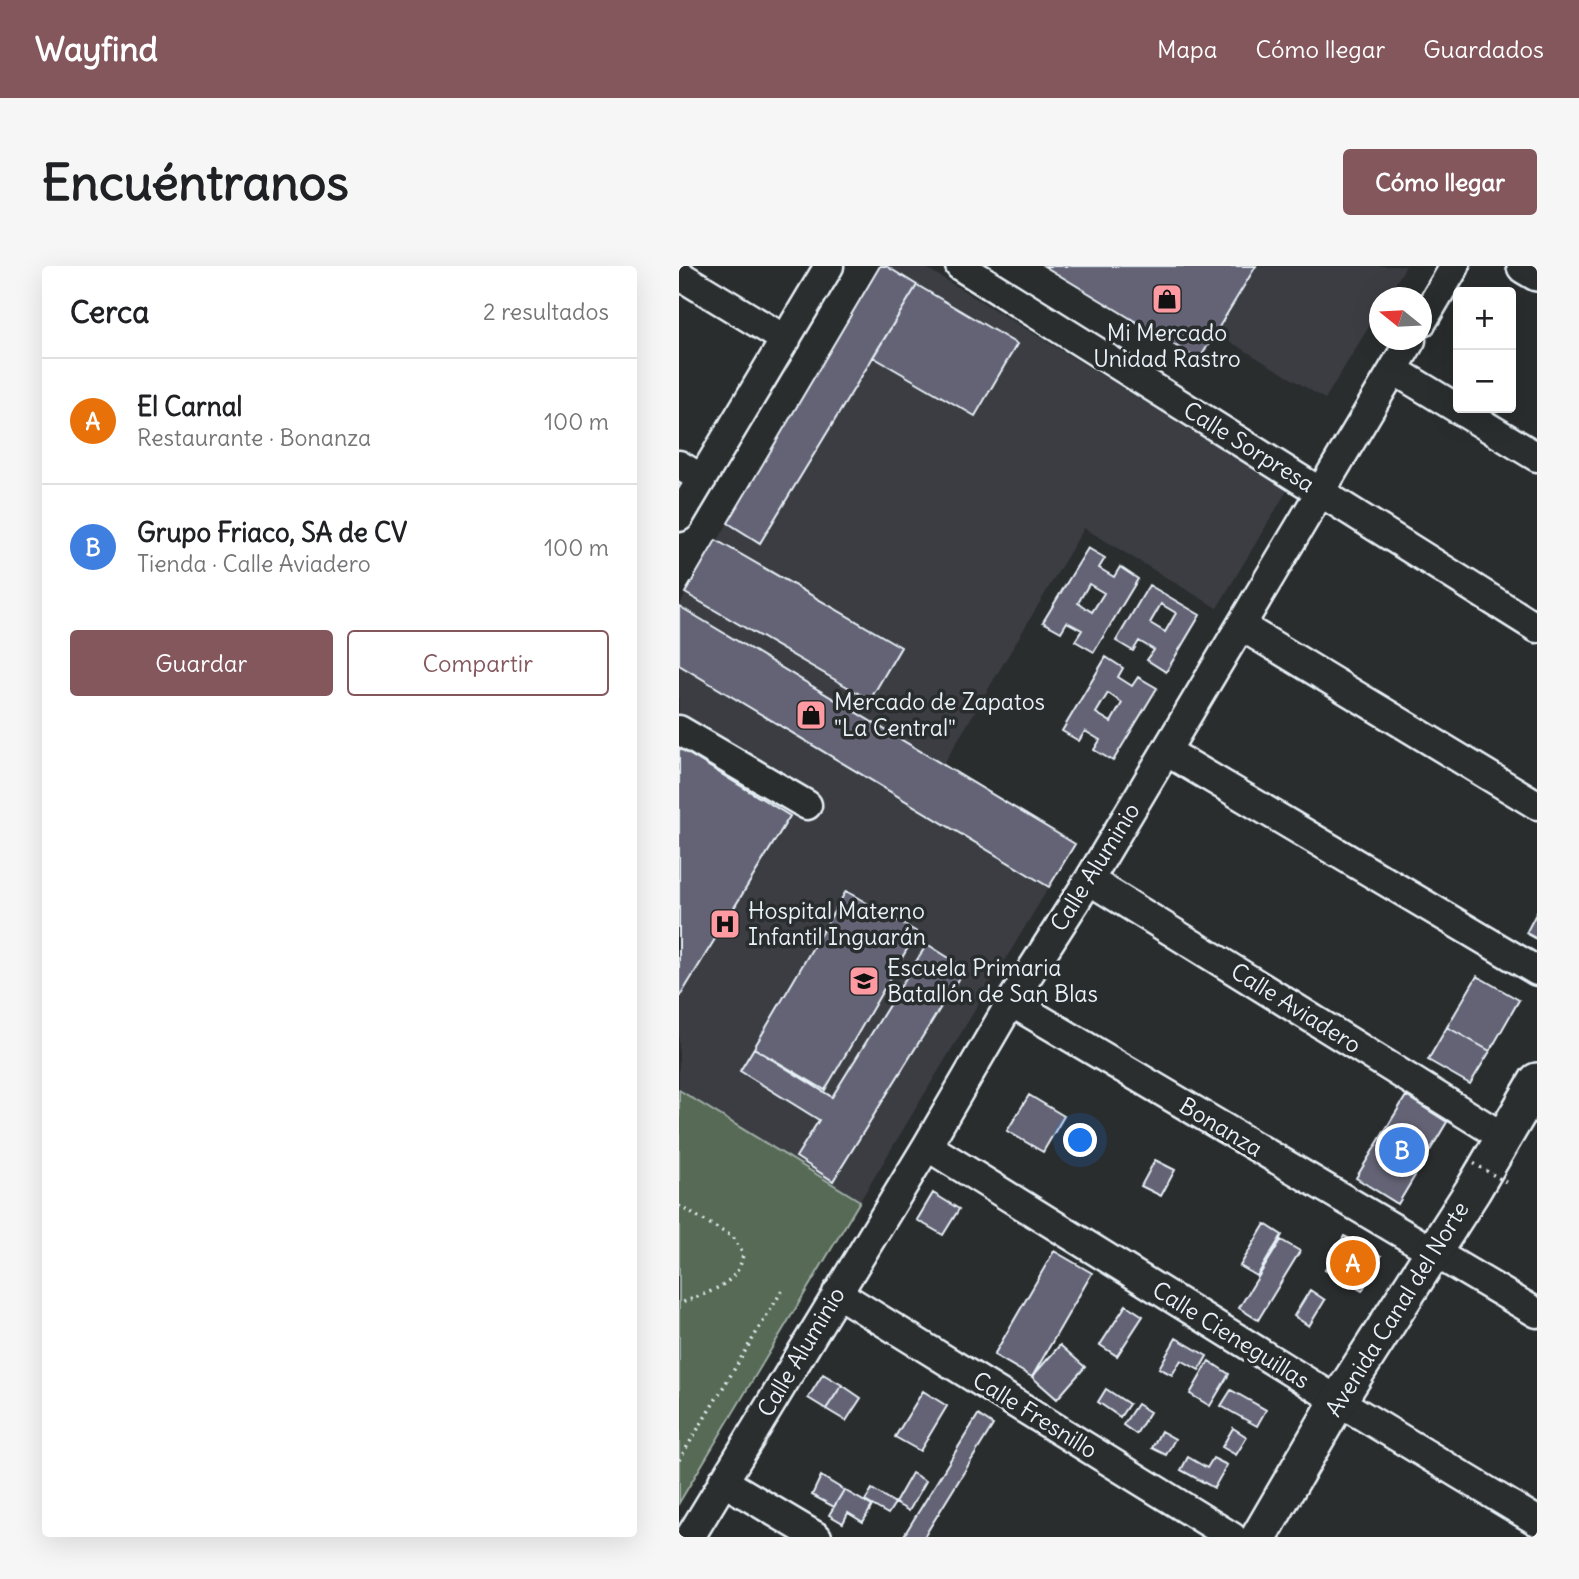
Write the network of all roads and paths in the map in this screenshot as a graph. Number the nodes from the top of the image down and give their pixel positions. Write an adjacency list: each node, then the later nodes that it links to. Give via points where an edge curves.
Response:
1 (829, 266): 8 (street)
2 (960, 266): 13 (street, Calle Sorpresa)
3 (1454, 266): 7 (street)
4 (1525, 266): 5 (main road)
5 (1537, 273)
6 (679, 275): 8 (street)
7 (1432, 304)
8 (786, 340): 12 (street)
9 (1405, 350): 10 (street, Calle Aluminio)
10 (1394, 370): 11 (street); 13 (street, Calle Aluminio)
11 (1537, 457)
12 (691, 472): 14 (street)
13 (1320, 492): 15 (street, Calle Aluminio); 16 (street, Calle Sorpresa)
14 (679, 517)
15 (1241, 626): 18 (street, Calle Aluminio); 19 (street)
16 (1537, 628)
17 (679, 730): 20 (street)
18 (1166, 751): 21 (street, Calle Aluminio); 22 (street)
19 (1537, 805)
20 (807, 806)
21 (1089, 880): 23 (street, Calle Aluminio); 25 (street, Calle Aviadero)
22 (1537, 971)
23 (1011, 1003): 26 (street, Calle Aluminio); 30 (street, Bonanza)
24 (1536, 1086): 25 (main road, Avenida Canal del Norte)
25 (1503, 1137): 30 (main road, Avenida Canal del Norte)
26 (927, 1146): 32 (street, Calle Aluminio); 35 (street, Calle Cieneguillas)
27 (1468, 1160): 28 (path, bridge)
28 (1509, 1184)
29 (679, 1206): 33 (path, via 733,1237 743,1254 742,1265 725,1284)
30 (1432, 1252): 34 (street, Bonanza); 35 (main road, Avenida Canal del Norte)
31 (783, 1289): 36 (path)
32 (837, 1293): 37 (street, Calle Aluminio); 41 (street, Calle Fresnillo)
33 (679, 1304)
34 (1537, 1312)
35 (1338, 1401): 38 (street, Calle Cieneguillas); 42 (main road, Avenida Canal del Norte)
36 (679, 1460)
37 (723, 1481): 39 (street, Calle Aluminio); 40 (street)
38 (1537, 1521)
39 (690, 1537)
40 (817, 1537)
41 (1232, 1537)
42 (1259, 1537)

